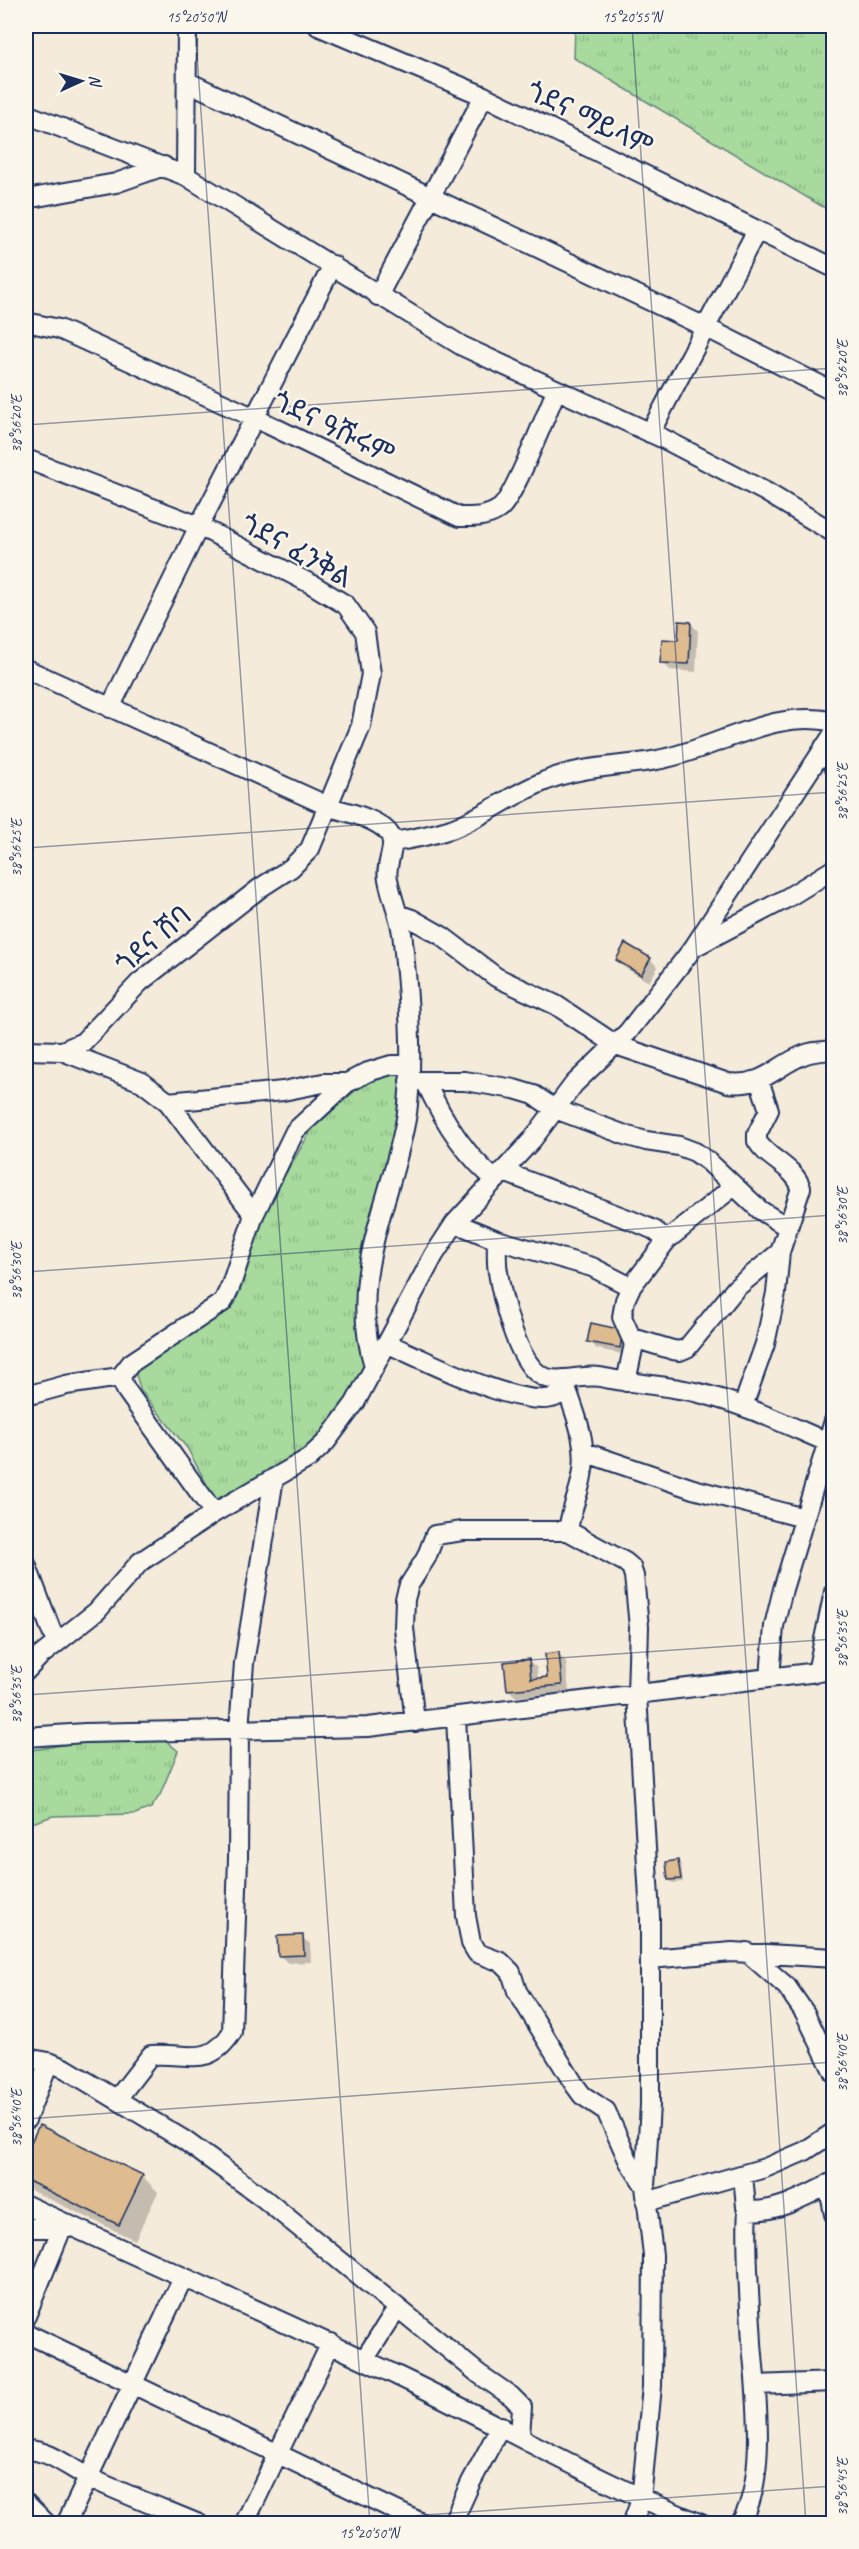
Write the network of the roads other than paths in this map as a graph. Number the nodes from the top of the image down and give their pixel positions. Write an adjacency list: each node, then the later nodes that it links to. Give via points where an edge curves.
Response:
1 (187, 26): 3 (street)
2 (318, 26): 4 (street, ጎደና ማይላም)
3 (188, 82): 7 (street); 8 (street)
4 (484, 96): 8 (street); 10 (street, ጎደና ማይላም)
5 (26, 114): 6 (street)
6 (164, 166): 7 (street); 9 (street, via 116,183)
7 (186, 176): 11 (street)
8 (432, 198): 13 (street); 15 (street)
9 (26, 199)
10 (757, 230): 12 (street, ጎደና ማይላም); 15 (street)
11 (333, 265): 13 (street); 18 (street)
12 (834, 268)
13 (378, 296): 16 (street, via 462,346)
14 (26, 322): 18 (street, ጎደና ዓሹሩም, via 59,329)
15 (705, 327): 17 (street); 19 (street)
16 (556, 391): 18 (street, ጎደና ዓሹሩም, via 501,508 482,517 459,517); 19 (street)
17 (834, 392)
18 (255, 418): 21 (street)
19 (650, 434): 22 (street, via 766,492)
20 (26, 459): 21 (street, ጎደና ፈንቅል)
21 (199, 526): 24 (street); 28 (street, ጎደና ፈንቅል, via 346,605 365,632 371,674 361,726)
22 (834, 532)
23 (26, 669): 24 (street)
24 (110, 708): 28 (street)
25 (834, 722): 29 (street, via 792,718 659,760 571,771 452,828)
26 (829, 740): 27 (street); 33 (street)
27 (834, 766)
28 (330, 807): 29 (street, via 372,821 386,830); 30 (street, ጎደና ፈንቅል)
29 (393, 842): 32 (street, via 386,872)
30 (310, 849): 37 (street, ጎደና ሸባ, via 291,868 140,982 83,1042)
31 (834, 868): 33 (street, via 787,898)
32 (397, 914): 34 (street, via 442,936 496,977 556,1005); 38 (street, via 402,929)
33 (694, 947): 34 (street)
34 (616, 1046): 39 (street, via 728,1083); 42 (street, via 574,1084)
35 (26, 1050): 37 (street)
36 (834, 1050): 39 (street, via 806,1054)
37 (62, 1051): 41 (street, via 142,1082)
38 (415, 1076): 40 (street, via 391,1065); 42 (street, via 514,1089 534,1095); 43 (street, via 477,1165); 54 (street, via 369,1262 364,1313)
39 (759, 1080): 47 (street, via 769,1110 757,1141 795,1177 801,1188)
40 (347, 1083): 41 (street); 45 (street, via 295,1131)
41 (168, 1102): 45 (street)
42 (555, 1109): 43 (street); 44 (street, via 628,1136 695,1152)
43 (500, 1176): 46 (street); 49 (street, via 643,1226)
44 (733, 1187): 47 (street); 49 (street)
45 (254, 1215): 55 (street, via 223,1302 131,1363)
46 (455, 1223): 48 (street); 53 (street)
47 (787, 1227): 50 (street)
48 (497, 1240): 51 (street, via 592,1267); 57 (street, via 497,1272 522,1349 534,1370)
49 (667, 1240): 51 (street)
50 (780, 1252): 52 (street, via 736,1288 687,1348 673,1350); 59 (street, via 765,1344)
51 (632, 1287): 52 (street, via 622,1317)
52 (633, 1338): 56 (street)
53 (386, 1343): 54 (street); 57 (street, via 473,1383 526,1397 555,1397)
54 (374, 1366): 63 (street, via 355,1403 326,1442 309,1458)
55 (120, 1377): 58 (street); 64 (street)
56 (626, 1382): 57 (street, via 594,1376); 59 (street, via 698,1393)
57 (565, 1384): 62 (street)
58 (26, 1396)
59 (742, 1406): 61 (street)
60 (834, 1421): 61 (street)
61 (827, 1442): 65 (street)
62 (584, 1452): 65 (street, via 693,1489); 66 (street, via 582,1479)
63 (274, 1478): 64 (street); 77 (street, via 244,1663)
64 (214, 1513): 70 (street, via 140,1562 97,1611)
65 (804, 1518): 73 (street, via 774,1626)
66 (568, 1531): 74 (street, via 631,1568 639,1627); 76 (street, via 463,1531 435,1535 405,1599 404,1629)
67 (26, 1564): 68 (street)
68 (29, 1582): 70 (street)
69 (834, 1592): 72 (street)
70 (56, 1643): 71 (street)
71 (26, 1671)
72 (825, 1671): 73 (street)
73 (770, 1678): 74 (street)
74 (637, 1694): 75 (street); 81 (street)
75 (456, 1717): 76 (street); 90 (street, via 466,1916 471,1942 477,1953 501,1962 511,1972 517,1991 574,2084 582,2095 606,2112)
76 (415, 1722): 77 (street)
77 (239, 1730): 78 (street, via 85,1732); 85 (street, via 232,2032 223,2046 206,2056 151,2055)
78 (26, 1737)
79 (747, 1952): 80 (street); 81 (street); 84 (street, via 787,1987 805,2013)
80 (834, 1958)
81 (650, 1959): 90 (street)
82 (26, 2058): 83 (street)
83 (49, 2062): 85 (street); 86 (street)
84 (834, 2073)
85 (117, 2099): 97 (street, via 210,2159)
86 (26, 2120)
87 (834, 2132): 88 (street, via 787,2160)
88 (743, 2175): 90 (street); 92 (street)
89 (831, 2183): 92 (street, via 792,2203 764,2211); 93 (street)
90 (646, 2194): 110 (street, via 653,2255 652,2386)
91 (26, 2205): 95 (street)
92 (748, 2210): 104 (street)
93 (834, 2214)
94 (26, 2228): 95 (street)
95 (68, 2228): 96 (street); 98 (street)
96 (183, 2278): 100 (street); 103 (street)
97 (397, 2308): 101 (street); 106 (street, via 519,2403)
98 (26, 2316)
99 (26, 2334): 103 (street)
100 (331, 2343): 101 (street); 108 (street)
101 (364, 2360): 105 (street)
102 (834, 2382): 104 (street)
103 (132, 2383): 108 (street); 109 (street)
104 (756, 2385): 120 (street, via 753,2484 749,2509)
105 (501, 2426): 106 (street); 117 (street)
106 (520, 2436): 110 (street)
107 (26, 2450): 109 (street, via 66,2463)
108 (276, 2453): 115 (street); 116 (street)
109 (89, 2478): 113 (street); 114 (street)
110 (642, 2500): 118 (street); 119 (street)
111 (26, 2503): 112 (street)
112 (46, 2523)
113 (66, 2523)
114 (199, 2523)
115 (244, 2523)
116 (424, 2523)
117 (452, 2523)
118 (632, 2523)
119 (700, 2523)
120 (740, 2523)

